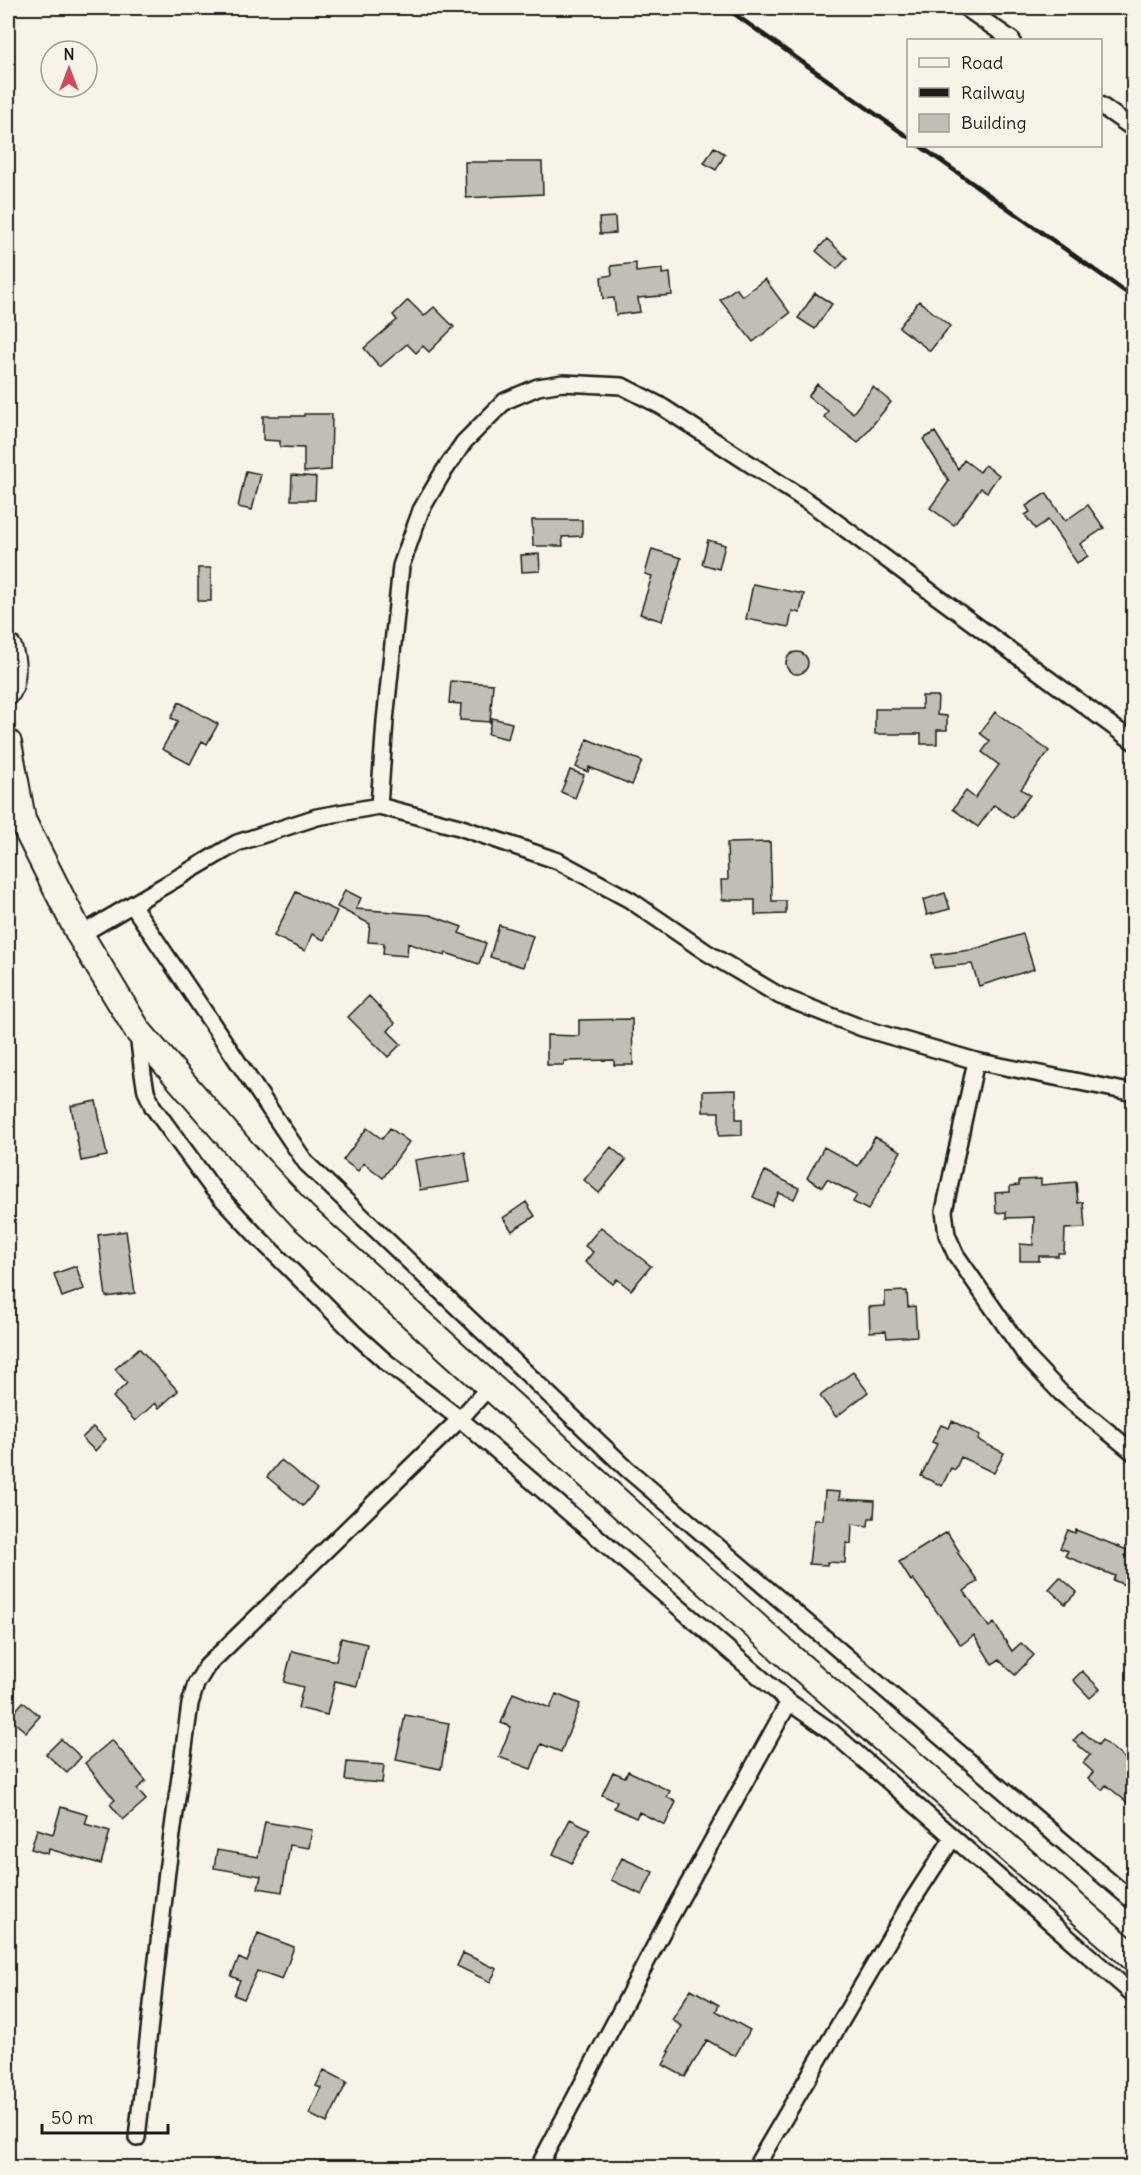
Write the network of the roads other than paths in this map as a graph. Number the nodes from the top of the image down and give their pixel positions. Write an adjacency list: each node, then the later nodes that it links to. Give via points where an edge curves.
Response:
1 (966, 8): 2 (street)
2 (1011, 39)
3 (1102, 106): 4 (street)
4 (1134, 129)
5 (8, 648): 6 (highway)
6 (8, 690)
7 (1134, 742): 9 (street, via 813,505 661,406 622,386 563,383 538,387 505,401 464,442 422,510 400,566)
8 (8, 743): 10 (highway)
9 (379, 806): 11 (street, via 317,817 237,843); 14 (street, via 459,827 558,861 630,900 780,996 862,1028)
10 (15, 811): 12 (highway)
11 (133, 906): 12 (street); 21 (street, via 314,1171 627,1469)
12 (80, 935): 13 (highway)
13 (138, 1030): 16 (highway, via 303,1217); 17 (street, via 146,1092 153,1107 213,1189 355,1334)
14 (976, 1061): 15 (street); 18 (street, via 944,1211 947,1235 956,1255 1027,1357 1061,1393)
15 (1134, 1093)
16 (490, 1386): 17 (street); 22 (highway, via 793,1660)
17 (460, 1419): 19 (street); 24 (street, via 207,1666 196,1684 167,1871)
18 (1134, 1453)
19 (789, 1702): 20 (street, via 832,1732); 25 (street)
20 (952, 1839): 23 (street); 26 (street)
21 (1134, 1902)
22 (1134, 1958)
23 (1134, 1995)
24 (137, 2138)
25 (538, 2168)
26 (755, 2168)

